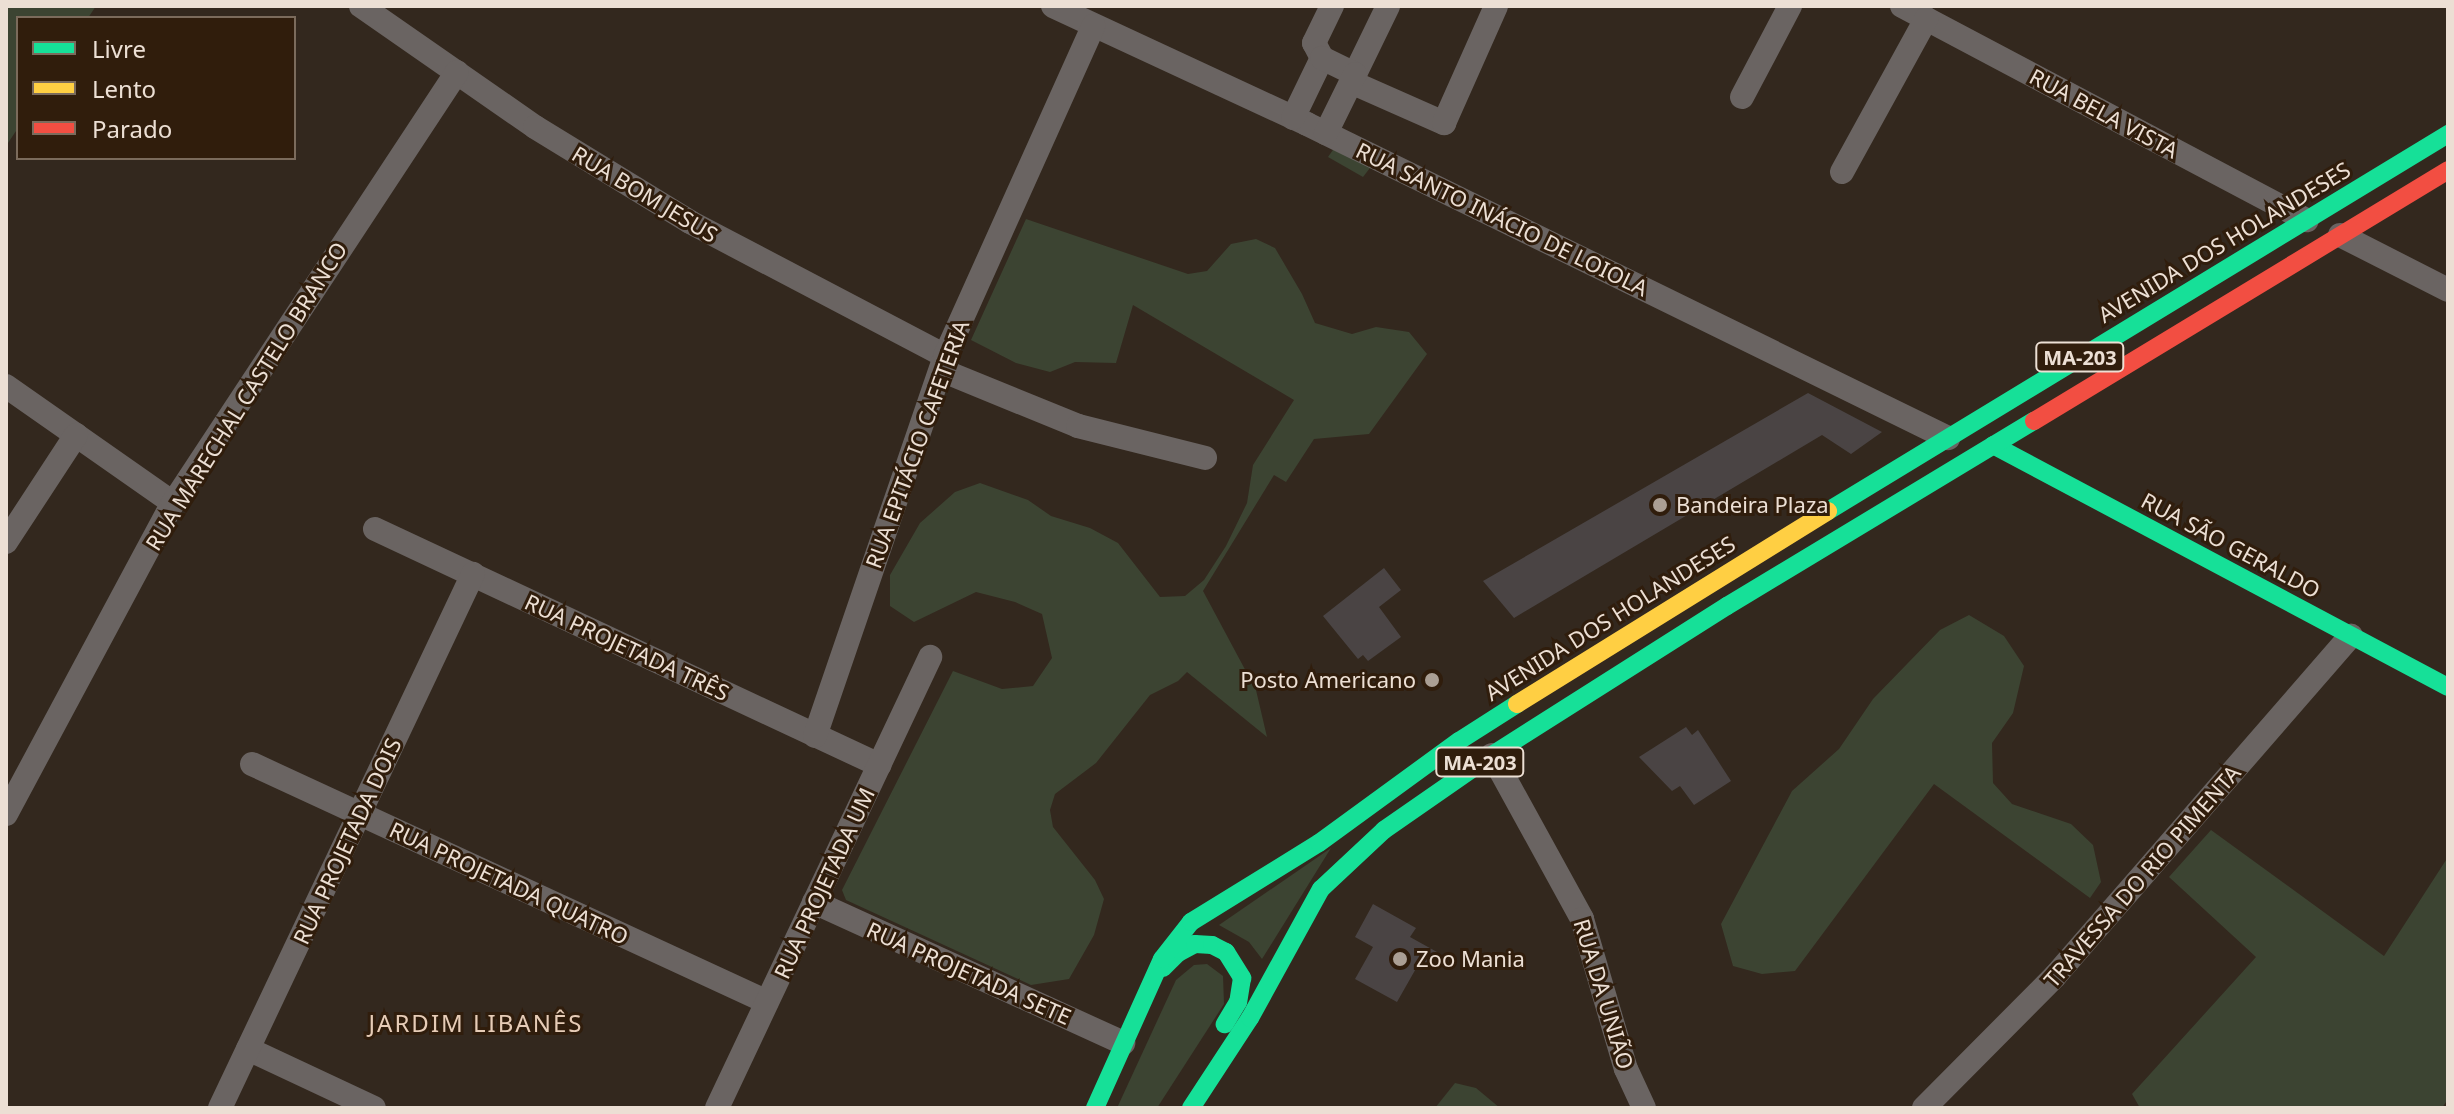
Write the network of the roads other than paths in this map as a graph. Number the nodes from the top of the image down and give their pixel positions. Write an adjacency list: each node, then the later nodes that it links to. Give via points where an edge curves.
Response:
1 (361, 6): 11 (street, RUA BOM JESUS)
2 (1053, 6): 9 (street, RUA SANTO INÁCIO DE LOIOLA)
3 (1332, 6): 10 (street, via 1314,43)
4 (1388, 6): 12 (street)
5 (1496, 6): 12 (street, via 1444,123)
6 (1790, 6): 13 (street)
7 (1902, 6): 8 (street, RUA BELA VISTA)
8 (1926, 19): 18 (street); 19 (street, RUA BELA VISTA)
9 (1093, 26): 14 (street, RUA SANTO INÁCIO DE LOIOLA); 22 (street, RUA EPITÁCIO CAFETERIA)
10 (1322, 58): 12 (street); 14 (street)
11 (457, 72): 22 (street, RUA BOM JESUS, via 535,127 690,222); 28 (street, RUA MARECHAL CASTELO BRANCO)
12 (1353, 78): 15 (street)
13 (1742, 97)
14 (1293, 118): 15 (street, RUA SANTO INÁCIO DE LOIOLA)
15 (1326, 133): 25 (street, RUA SANTO INÁCIO DE LOIOLA)
16 (2448, 134): 19 (main road, AVENIDA DOS HOLANDESES / MA-203)
17 (2448, 170): 20 (main road, MA-203)
18 (1842, 172)
19 (2307, 220): 25 (main road, AVENIDA DOS HOLANDESES / MA-203)
20 (2340, 235): 21 (street); 26 (main road, MA-203)
21 (2448, 290)
22 (943, 363): 27 (street, RUA BOM JESUS, via 1078,426); 35 (street, RUA EPITÁCIO CAFETERIA)
23 (6, 386): 24 (street)
24 (76, 435): 28 (street); 30 (street)
25 (1948, 438): 42 (main road, AVENIDA DOS HOLANDESES / MA-203, via 1459,741 1319,843 1191,922 1166,951)
26 (1993, 445): 32 (main road, RUA SÃO GERALDO); 36 (main road, MA-203)
27 (1205, 458)
28 (173, 503): 39 (street, RUA MARECHAL CASTELO BRANCO)
29 (375, 529): 31 (street, RUA PROJETADA TRÊS)
30 (6, 542)
31 (473, 574): 35 (street, RUA PROJETADA TRÊS); 40 (street, RUA PROJETADA DOIS)
32 (2351, 636): 34 (main road, RUA SÃO GERALDO); 53 (street, TRAVESSA DO RIO PIMENTA, via 2055,976)
33 (930, 657): 38 (street, RUA PROJETADA UM)
34 (2448, 687)
35 (815, 736): 38 (street, RUA PROJETADA TRÊS)
36 (1492, 755): 51 (main road, MA-203, via 1384,830 1326,882 1250,1018); 52 (street, RUA DA UNIÃO, via 1582,919 1626,1069)
37 (252, 764): 40 (street, RUA PROJETADA QUATRO)
38 (879, 765): 41 (street, RUA PROJETADA UM)
39 (6, 814)
40 (359, 814): 43 (street, RUA PROJETADA QUATRO); 45 (street, RUA PROJETADA DOIS)
41 (814, 902): 43 (street, RUA PROJETADA UM); 44 (street, RUA PROJETADA SETE)
42 (1144, 997): 44 (main road, AVENIDA DOS HOLANDESES / MA-203); 50 (main road, via 1172,958 1195,944 1220,948 1240,971 1238,1002)
43 (767, 1002): 48 (street, RUA PROJETADA UM)
44 (1123, 1043): 49 (main road, AVENIDA DOS HOLANDESES / MA-203)
45 (248, 1049): 46 (street, RUA PROJETADA DOIS); 47 (street)
46 (220, 1108)
47 (374, 1108)
48 (717, 1108)
49 (1095, 1108)
50 (1175, 1108)
51 (1191, 1108)
52 (1644, 1108)
53 (1924, 1108)

